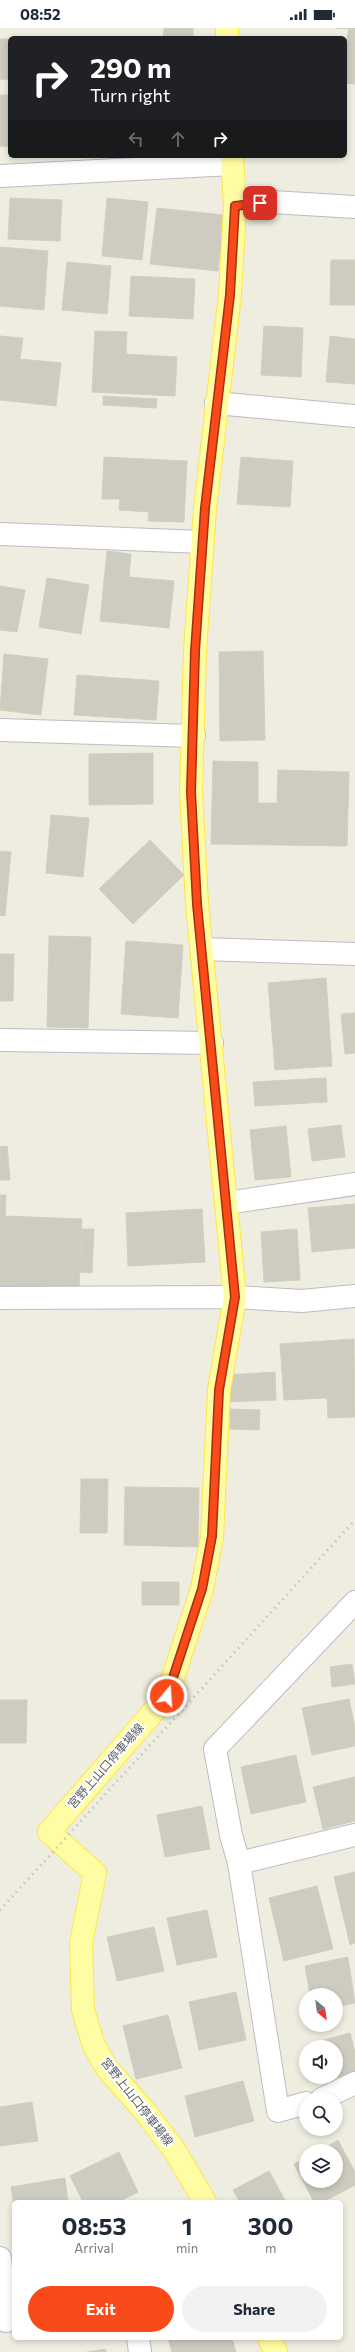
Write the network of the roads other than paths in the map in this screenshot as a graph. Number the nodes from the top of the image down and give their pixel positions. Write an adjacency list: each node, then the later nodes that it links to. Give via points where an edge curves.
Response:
1 (232, 160): 2 (street); 3 (main road, 宮野上山口停車場線)
2 (0, 176)
3 (235, 206): 4 (street, via 272,202); 5 (main road, 宮野上山口停車場線, via 230,295)
4 (355, 207)
5 (216, 403): 6 (street); 8 (main road, 宮野上山口停車場線)
6 (355, 416)
7 (0, 534): 8 (street)
8 (202, 542): 10 (main road, 宮野上山口停車場線, via 195,651)
9 (0, 730): 10 (street)
10 (194, 736): 11 (main road, 宮野上山口停車場線, via 191,792)
11 (202, 949): 12 (street); 14 (main road, 宮野上山口停車場線)
12 (355, 954)
13 (0, 1040): 14 (street)
14 (212, 1043): 16 (main road, 宮野上山口停車場線)
15 (355, 1184): 16 (street)
16 (227, 1203): 18 (main road, 宮野上山口停車場線)
17 (355, 1296): 18 (street, via 302,1301)
18 (235, 1297): 19 (street); 26 (main road, 宮野上山口停車場線, via 219,1390 212,1536 202,1589 167,1696 49,1832 95,1873 81,1943 83,2010 93,2043 106,2067 175,2150)
19 (0, 1298)
20 (351, 1614): 22 (street, via 215,1749 231,1835)
21 (355, 1835): 22 (street)
22 (239, 1863): 25 (street, via 278,2111)
23 (355, 2083): 24 (street)
24 (336, 2092)
25 (299, 2105)
26 (204, 2200)
27 (0, 2258): 28 (street)
28 (7, 2321)
29 (138, 2340): 31 (street)
30 (270, 2340): 32 (main road)
31 (140, 2352)
32 (276, 2352)

